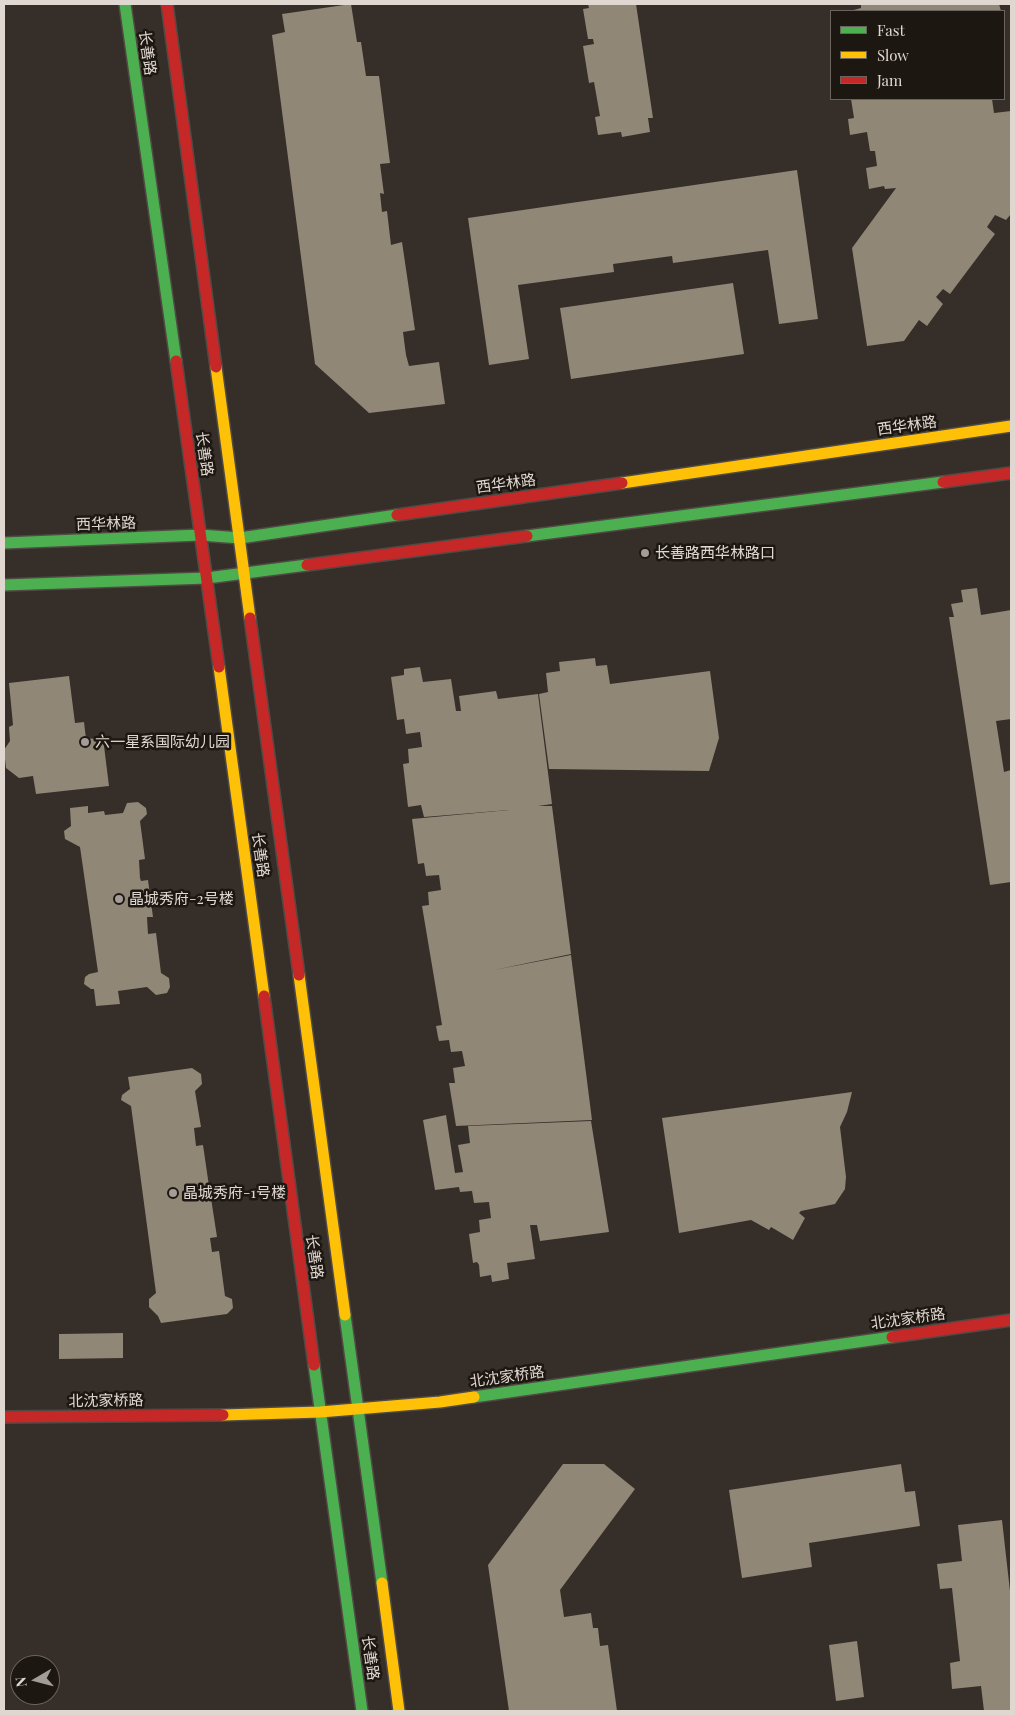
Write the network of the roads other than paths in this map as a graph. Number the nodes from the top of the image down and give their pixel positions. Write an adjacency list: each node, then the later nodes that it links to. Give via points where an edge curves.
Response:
1 (125, 4): 5 (street, 长善路)
2 (167, 4): 6 (street, 长善路)
3 (1011, 426): 6 (street, 西华林路)
4 (1011, 473): 8 (street)
5 (200, 536): 6 (street, 西华林路); 7 (street, 西华林路); 9 (street, 长善路)
6 (240, 538): 8 (street, 长善路)
7 (4, 543)
8 (245, 574): 9 (street); 12 (street, 长善路)
9 (207, 578): 10 (street); 13 (street, 长善路)
10 (4, 585)
11 (1011, 1320): 12 (street, 北沈家桥路, via 440,1402)
12 (358, 1409): 13 (street, 北沈家桥路); 16 (street, 长善路)
13 (320, 1412): 14 (street, 北沈家桥路); 15 (street, 长善路)
14 (4, 1417)
15 (362, 1711)
16 (399, 1711)

